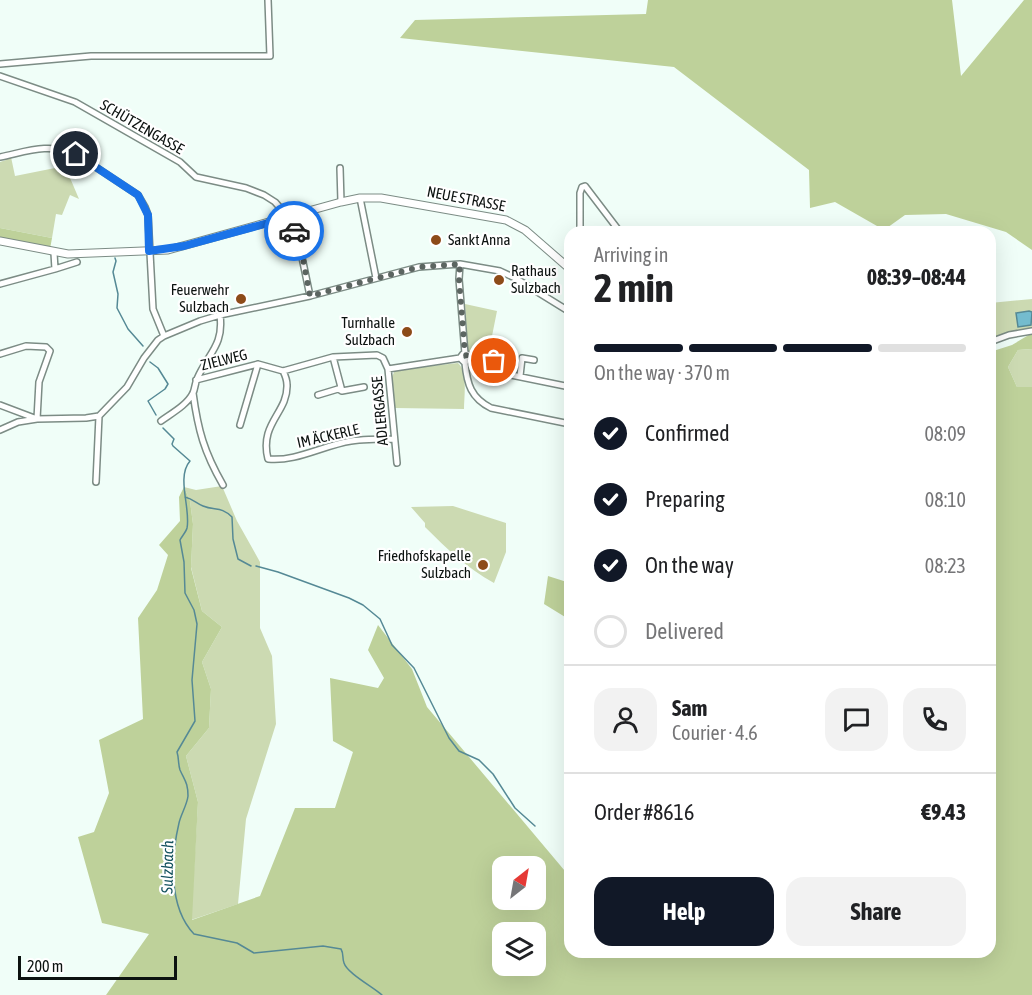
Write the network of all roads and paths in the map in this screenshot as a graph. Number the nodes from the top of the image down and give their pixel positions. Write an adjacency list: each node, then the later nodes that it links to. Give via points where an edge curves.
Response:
1 (268, 0): 2 (street, via 270,56 91,56)
2 (0, 64)
3 (0, 76): 8 (street, SCHÜTZENGASSE, via 75,102 180,162 196,177 264,195)
4 (0, 157): 12 (street, via 53,147 76,154 138,195 148,215)
5 (340, 168): 7 (street)
6 (360, 198): 7 (street, NEUE STRASSE); 16 (street, NEUE STRASSE, via 381,198 506,220 525,230); 18 (street)
7 (341, 202): 8 (street, NEUE STRASSE)
8 (286, 218): 12 (street, NEUE STRASSE, via 184,246); 20 (street, SCHÜTZENGASSE, via 300,243)
9 (580, 226): 10 (street, via 580,193 585,186)
10 (615, 226)
11 (0, 241): 13 (street, NEUE STRASSE)
12 (149, 251): 13 (street, NEUE STRASSE); 24 (street, via 153,309)
13 (54, 253): 17 (street)
14 (77, 262): 17 (street)
15 (460, 264): 18 (street, via 419,267); 21 (street, via 508,274); 28 (street)
16 (564, 264)
17 (54, 269): 19 (street)
18 (376, 278): 20 (street)
19 (0, 284)
20 (310, 296): 22 (street)
21 (564, 308)
22 (220, 315): 24 (street); 34 (street, via 222,329 217,346)
23 (1032, 331): 25 (street)
24 (164, 336): 41 (street, via 148,352 128,387)
25 (996, 340)
26 (0, 354): 42 (street, via 26,346 46,347 50,351 39,382)
27 (333, 357): 31 (street, ADLERGASSE, via 377,355); 32 (street); 37 (street)
28 (465, 358): 31 (street); 33 (street, via 486,358 506,374); 44 (street, via 467,381 476,399 491,408)
29 (534, 360): 33 (street, via 522,358)
30 (258, 364): 32 (street, ZIELWEG); 34 (street, ZIELWEG); 45 (street, ZIELWEG)
31 (388, 369): 47 (street, ADLERGASSE)
32 (284, 371): 47 (street, IM ÄCKERLE, via 287,386 284,402 268,430 268,459 350,441)
33 (520, 376): 35 (street)
34 (196, 380): 38 (street)
35 (564, 386)
36 (364, 387): 37 (street)
37 (342, 391): 39 (street)
38 (193, 393): 43 (street); 50 (street, via 207,457)
39 (318, 395)
40 (0, 405): 42 (street)
41 (99, 416): 42 (street); 49 (street)
42 (37, 419): 46 (street)
43 (161, 421)
44 (564, 423)
45 (240, 425)
46 (0, 430)
47 (394, 439): 48 (street, ADLERGASSE)
48 (396, 463)
49 (96, 482)
50 (223, 485)

